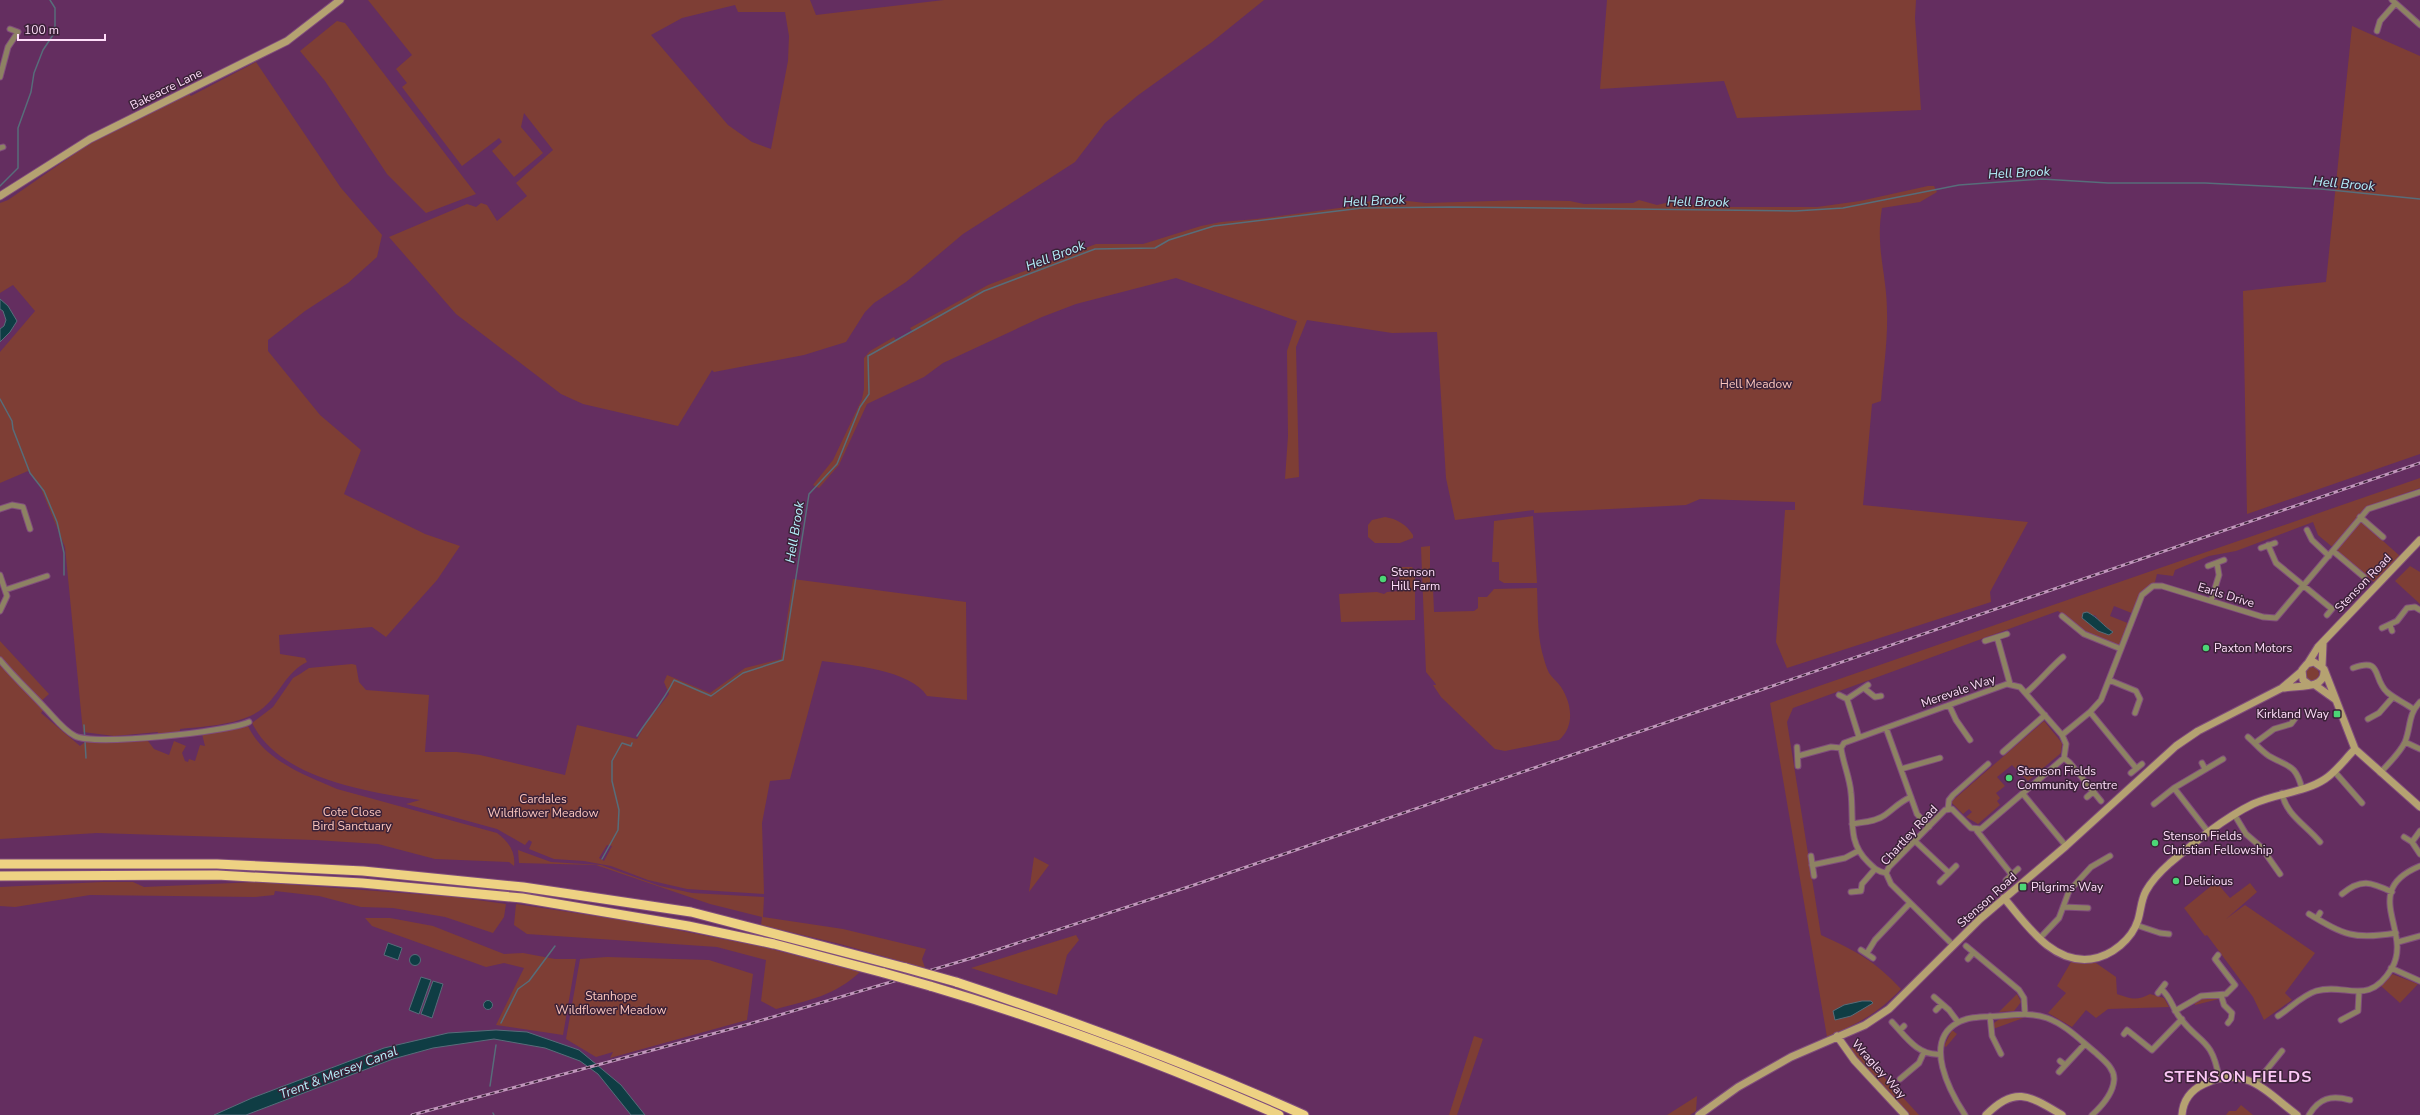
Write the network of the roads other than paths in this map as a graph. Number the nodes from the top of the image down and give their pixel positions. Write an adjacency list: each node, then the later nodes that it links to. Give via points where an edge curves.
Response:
1 (340, 0): 7 (street, Bakeacre Lane, via 287,41 90,139)
2 (2394, 2): 3 (street); 5 (street, via 2380,21)
3 (2420, 25)
4 (10, 29): 6 (street, via 18,32 8,47)
5 (2377, 31)
6 (0, 77)
7 (0, 196)
8 (2420, 492): 10 (street, Earls Drive, via 2372,507)
9 (0, 509): 11 (street, via 12,505 23,507)
10 (2360, 517): 13 (street); 18 (street, Earls Drive)
11 (30, 529)
12 (2307, 530): 19 (street, via 2312,540)
13 (2383, 538)
14 (2420, 540): 41 (street, Stenson Road)
15 (2275, 543): 16 (street)
16 (2268, 545): 17 (street); 26 (street, via 2276,563)
17 (2261, 548)
18 (2333, 551): 19 (street, Earls Drive); 25 (street)
19 (2329, 556): 26 (street, Earls Drive)
20 (2224, 560): 21 (street)
21 (2217, 563): 22 (street); 28 (street, via 2219,575)
22 (2208, 566)
23 (0, 575): 27 (street)
24 (47, 576): 27 (street)
25 (2364, 577)
26 (2304, 586): 28 (street, Earls Drive, via 2273,619); 31 (street, via 2332,609)
27 (6, 590): 30 (street, via 7,596)
28 (2211, 601): 42 (street, Earls Drive, via 2162,586 2153,586 2142,595)
29 (2420, 610): 35 (street, via 2416,607 2408,608)
30 (0, 611)
31 (2327, 615)
32 (2062, 616): 34 (street)
33 (2073, 616): 34 (street)
34 (2069, 621): 42 (street, via 2084,634)
35 (2390, 625): 36 (street); 37 (street)
36 (2382, 628)
37 (2392, 631)
38 (2007, 634): 39 (street)
39 (1997, 638): 40 (street); 54 (street)
40 (1985, 642)
41 (2323, 643): 47 (street, Stenson Road); 51 (street)
42 (2121, 649): 53 (street, Earls Drive)
43 (2063, 657): 46 (street)
44 (2362, 658): 48 (street)
45 (0, 660): 71 (street, via 60,724 74,735 84,738 131,739 170,736)
46 (2058, 661): 49 (street); 57 (street)
47 (2308, 663): 51 (street, via 2314,662); 52 (street)
48 (2364, 664): 50 (street); 60 (street, via 2374,668 2382,686)
49 (2063, 667)
50 (2353, 668)
51 (2323, 669): 55 (street, via 2323,679); 62 (street)
52 (2302, 671): 55 (street, via 2303,680); 56 (street, Stenson Road)
53 (2109, 680): 66 (street, Earls Drive, via 2101,700); 67 (street, via 2136,691 2140,699)
54 (2010, 684): 57 (street, Merevale Way, via 2020,687); 64 (street, Merevale Way)
55 (2312, 685): 56 (street, Stenson Road); 62 (street)
56 (2282, 688): 120 (street, Stenson Road, via 2188,737 2148,769)
57 (2026, 693): 68 (street, Merevale Way)
58 (1839, 695): 61 (street)
59 (1880, 696): 61 (street, via 1875,697 1866,687)
60 (2393, 697): 65 (street); 70 (street, via 2384,709)
61 (1847, 699): 74 (street)
62 (2338, 702): 81 (street, via 2348,737)
63 (2420, 702): 65 (street)
64 (1949, 705): 72 (street, Merevale Way); 76 (street)
65 (2414, 709): 77 (street)
66 (2090, 712): 73 (street, Earls Drive); 92 (street)
67 (2135, 713)
68 (2045, 715): 73 (street, Merevale Way); 83 (street)
69 (2297, 716): 78 (street, via 2291,724 2274,729)
70 (2368, 719)
71 (249, 722)
72 (1886, 728): 74 (street, Merevale Way); 93 (street)
73 (2062, 735): 86 (street, via 2066,744)
74 (1859, 737): 80 (street, Merevale Way, via 1846,741)
75 (2248, 737): 78 (street)
76 (1970, 740)
77 (2405, 742): 82 (street); 97 (street)
78 (2255, 743): 99 (street, via 2268,756 2287,763 2295,770)
79 (1797, 747): 84 (street)
80 (1842, 748): 84 (street, via 1830,747); 111 (street, via 1852,794)
81 (2355, 749): 95 (street); 97 (street)
82 (2420, 749)
83 (2003, 752)
84 (1798, 756): 91 (street)
85 (1940, 758): 93 (street)
86 (2064, 758): 100 (street); 102 (street)
87 (2223, 759): 94 (street)
88 (2202, 763): 94 (street)
89 (1988, 764): 109 (street, via 1953,795)
90 (2142, 764): 92 (street)
91 (1798, 766)
92 (2136, 768): 96 (street)
93 (1901, 769): 103 (street)
94 (2205, 769): 98 (street)
95 (2334, 771): 99 (street, via 2324,780); 106 (street)
96 (2131, 773)
97 (2380, 773): 108 (street)
98 (2174, 788): 107 (street); 115 (street)
99 (2302, 789): 101 (street)
100 (2094, 791): 104 (street); 105 (street)
101 (2282, 793): 110 (street); 118 (street, via 2288,810 2309,825)
102 (2024, 794): 113 (street); 120 (street)
103 (1911, 797): 111 (street, via 1898,803 1877,820); 112 (street, via 1917,814)
104 (2087, 797)
105 (2101, 801)
106 (2362, 803)
107 (2154, 804)
108 (2420, 807)
109 (1948, 808): 112 (street, Chartley Road); 113 (street, Chartley Road)
110 (2234, 814): 115 (street); 134 (street, via 2246,834 2261,847)
111 (1852, 824): 121 (street)
112 (1929, 827): 117 (street, Chartley Road)
113 (1977, 831): 133 (street, Chartley Road)
114 (2420, 832): 119 (street)
115 (2209, 833): 151 (street, via 2171,863 2151,883 2144,896)
116 (2404, 837): 119 (street)
117 (1915, 841): 131 (street, Chartley Road); 132 (street)
118 (2320, 842)
119 (2412, 842): 122 (street)
120 (2066, 846): 144 (street, Stenson Road)
121 (1858, 851): 126 (street, via 1845,858); 130 (street)
122 (2420, 854)
123 (1811, 856): 126 (street)
124 (2110, 856): 146 (street, via 2091,867 2069,891)
125 (0, 864): 203 (highway, bridge, via 217,864 363,872 523,887 691,912 956,982 1088,1026 1204,1071)
126 (1812, 864): 137 (street)
127 (1956, 866): 132 (street)
128 (2420, 866): 142 (street, via 2402,875)
129 (2018, 869): 133 (street)
130 (1876, 870): 131 (street); 141 (street, via 1862,884 1861,890)
131 (1886, 873): 145 (street, Chartley Road, via 1891,884)
132 (1949, 873): 139 (street)
133 (2012, 874): 138 (street)
134 (2280, 874)
135 (2365, 875): 140 (street)
136 (0, 876): 202 (highway, bridge, via 217,875 362,883 522,898 696,928 774,944 930,986 1082,1035 1183,1073)
137 (1814, 876)
138 (2006, 880)
139 (1940, 882)
140 (2365, 882): 142 (street); 143 (street, via 2352,886)
141 (1852, 892)
142 (2392, 892): 152 (street, via 2389,907)
143 (2342, 894)
144 (2004, 898): 155 (street); 157 (street, Stenson Road)
145 (1910, 904): 157 (street, Chartley Road); 161 (street, via 1875,940)
146 (2063, 907): 147 (street); 155 (street, via 2059,918)
147 (2088, 908)
148 (2320, 913): 150 (street)
149 (2309, 914): 150 (street)
150 (2317, 918): 152 (street, via 2342,933 2353,936)
151 (2136, 925): 153 (street); 155 (street, via 2119,947 2091,959 2059,955)
152 (2396, 933): 156 (street)
153 (2169, 934)
154 (2420, 936): 156 (street)
155 (2040, 938)
156 (2398, 942): 165 (street, via 2397,956)
157 (1953, 945): 187 (street, Stenson Road, via 1889,1009 1865,1025)
158 (1966, 946): 160 (street)
159 (1861, 950): 161 (street)
160 (1973, 952): 163 (street); 176 (street, via 2019,990 2024,998)
161 (1867, 954): 162 (street)
162 (1873, 958)
163 (1968, 959)
164 (2215, 959): 170 (street, via 2235,985)
165 (2391, 968): 166 (street); 168 (street, via 2379,983)
166 (2420, 981)
167 (2165, 984): 175 (street, via 2160,991 2169,997)
168 (2359, 992): 169 (street, via 2328,990); 180 (street, via 2358,1011)
169 (2311, 993): 172 (street); 178 (street)
170 (2221, 995): 175 (street, via 2201,996); 183 (street, via 2224,1005 2232,1013)
171 (1934, 997): 173 (street)
172 (2314, 999)
173 (1942, 1004): 174 (street); 182 (street)
174 (1936, 1010)
175 (2176, 1010): 179 (street)
176 (2025, 1014): 177 (street); 188 (street, via 2052,1020)
177 (1990, 1016): 182 (street); 192 (street, via 1992,1036 1998,1042)
178 (2278, 1016)
179 (2182, 1019): 186 (street, via 2152,1050 2127,1030); 199 (street, via 2211,1050 2217,1062)
180 (2341, 1020)
181 (1892, 1022): 185 (street)
182 (1958, 1022): 191 (street, via 1946,1033)
183 (2228, 1023)
184 (1904, 1026): 185 (street)
185 (1900, 1030): 190 (street, via 1910,1042)
186 (2124, 1034)
187 (1837, 1036): 204 (street, Stenson Road, via 1751,1079); 205 (street, Wragley Way, via 1854,1060)
188 (2085, 1044): 196 (street); 209 (street, via 2109,1066 2114,1079 2108,1096)
189 (2282, 1051): 195 (street)
190 (1924, 1052): 191 (street); 198 (street, via 1918,1063)
191 (1940, 1054): 206 (street, via 1950,1087)
192 (2001, 1054)
193 (2267, 1056): 195 (street)
194 (2060, 1061): 196 (street)
195 (2272, 1061): 200 (street)
196 (2065, 1066): 197 (street)
197 (2059, 1072)
198 (1900, 1078)
199 (2219, 1078): 200 (street, via 2243,1079); 210 (street, via 2193,1090 2185,1101)
200 (2256, 1083): 211 (street)
201 (2350, 1100): 212 (street, via 2333,1097 2323,1099)
202 (1279, 1115)
203 (1304, 1115)
204 (1699, 1115)
205 (1905, 1115)
206 (1965, 1115)
207 (1986, 1115): 208 (street, via 2001,1100 2017,1096 2036,1101)
208 (2061, 1115)
209 (2092, 1115)
210 (2182, 1115)
211 (2297, 1115)
212 (2309, 1115)

